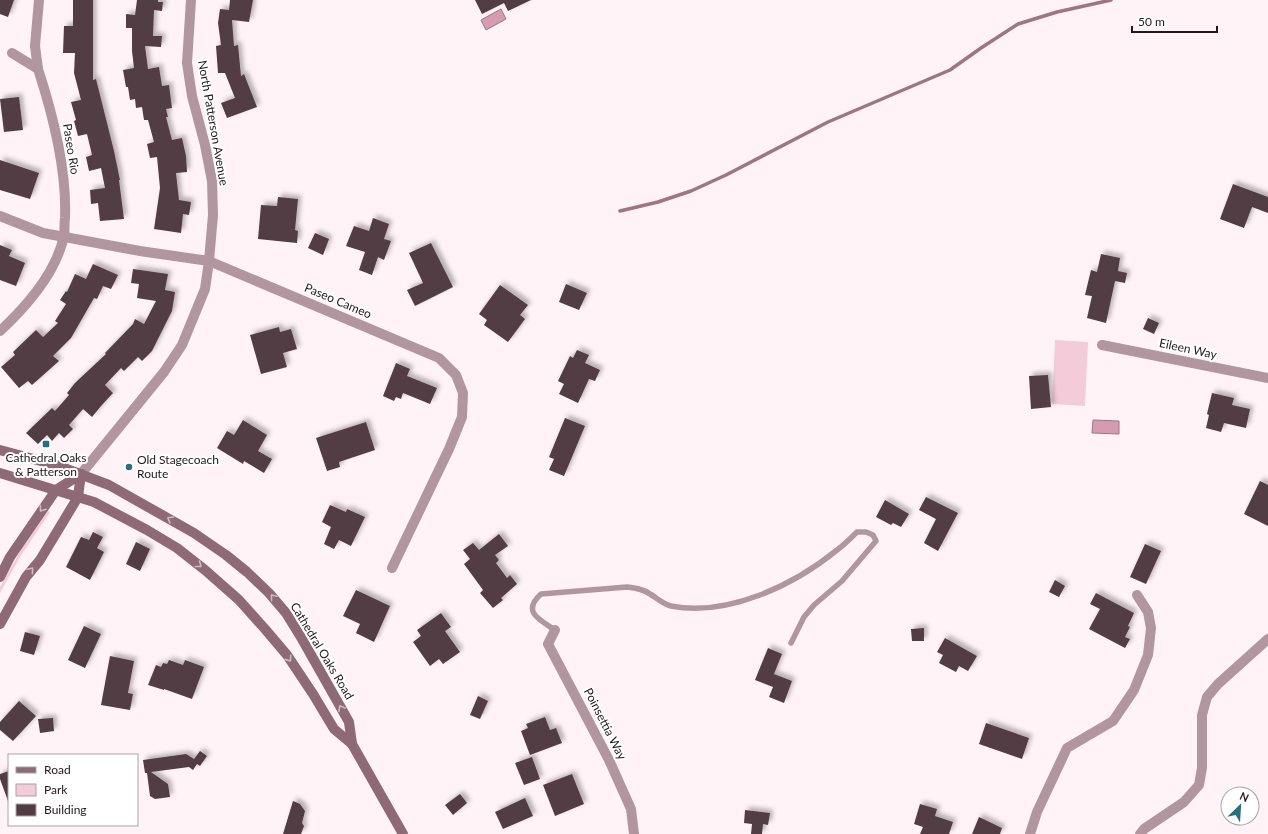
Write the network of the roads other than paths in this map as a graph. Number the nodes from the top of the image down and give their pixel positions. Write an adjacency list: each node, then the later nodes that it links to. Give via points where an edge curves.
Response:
1 (39, 0): 4 (street, Paseo Rio, via 35,46)
2 (191, 0): 7 (street, North Patterson Avenue, via 187,63 212,181)
3 (12, 53): 4 (street)
4 (38, 69): 6 (street, Paseo Rio, via 53,117 66,196)
5 (0, 216): 6 (street, Paseo Cameo, via 43,232)
6 (64, 236): 7 (street, Paseo Cameo); 8 (street, Paseo Rio, via 47,276 28,302)
7 (210, 261): 13 (street, North Patterson Avenue, via 205,289 182,345 164,372); 16 (street, Paseo Cameo, via 439,358 456,375 463,393 462,417)
8 (0, 331)
9 (1102, 345): 10 (street, Eileen Way)
10 (1268, 378)
11 (0, 450): 13 (main road, Cathedral Oaks Road)
12 (0, 473): 14 (main road, Cathedral Oaks Road)
13 (81, 474): 14 (main road, North Patterson Avenue); 15 (main road); 23 (main road, Cathedral Oaks Road, one-way to 13, via 349,722 286,613 269,593 226,555 194,533 109,485)
14 (56, 490): 15 (main road, Cathedral Oaks Road); 17 (main road, North Patterson Avenue, one-way to 17, via 10,557)
15 (78, 497): 19 (main road, one-way to 15, via 26,577 40,560); 23 (main road, Cathedral Oaks Road, one-way to 23, via 94,502 177,548 239,600 287,655 334,728)
16 (392, 568)
17 (0, 577)
18 (1137, 595): 26 (street, via 1148,612 1151,628 1148,655 1134,690 1113,721 1067,748 1037,812)
19 (0, 624)
20 (555, 630): 22 (lane, via 535,616 532,610 533,603 541,594 627,587 641,589 668,606 727,606 779,587 804,573 857,532 873,535 876,541 842,581 804,617); 25 (street, Poinsettia Way, via 548,644 609,760 631,809)
21 (1268, 639): 27 (street, via 1207,697 1202,715 1202,768 1199,785 1184,802)
22 (791, 644)
23 (352, 744): 24 (main road, Cathedral Oaks Road)
24 (403, 834)
25 (634, 834)
26 (1030, 834)
27 (1140, 834)

